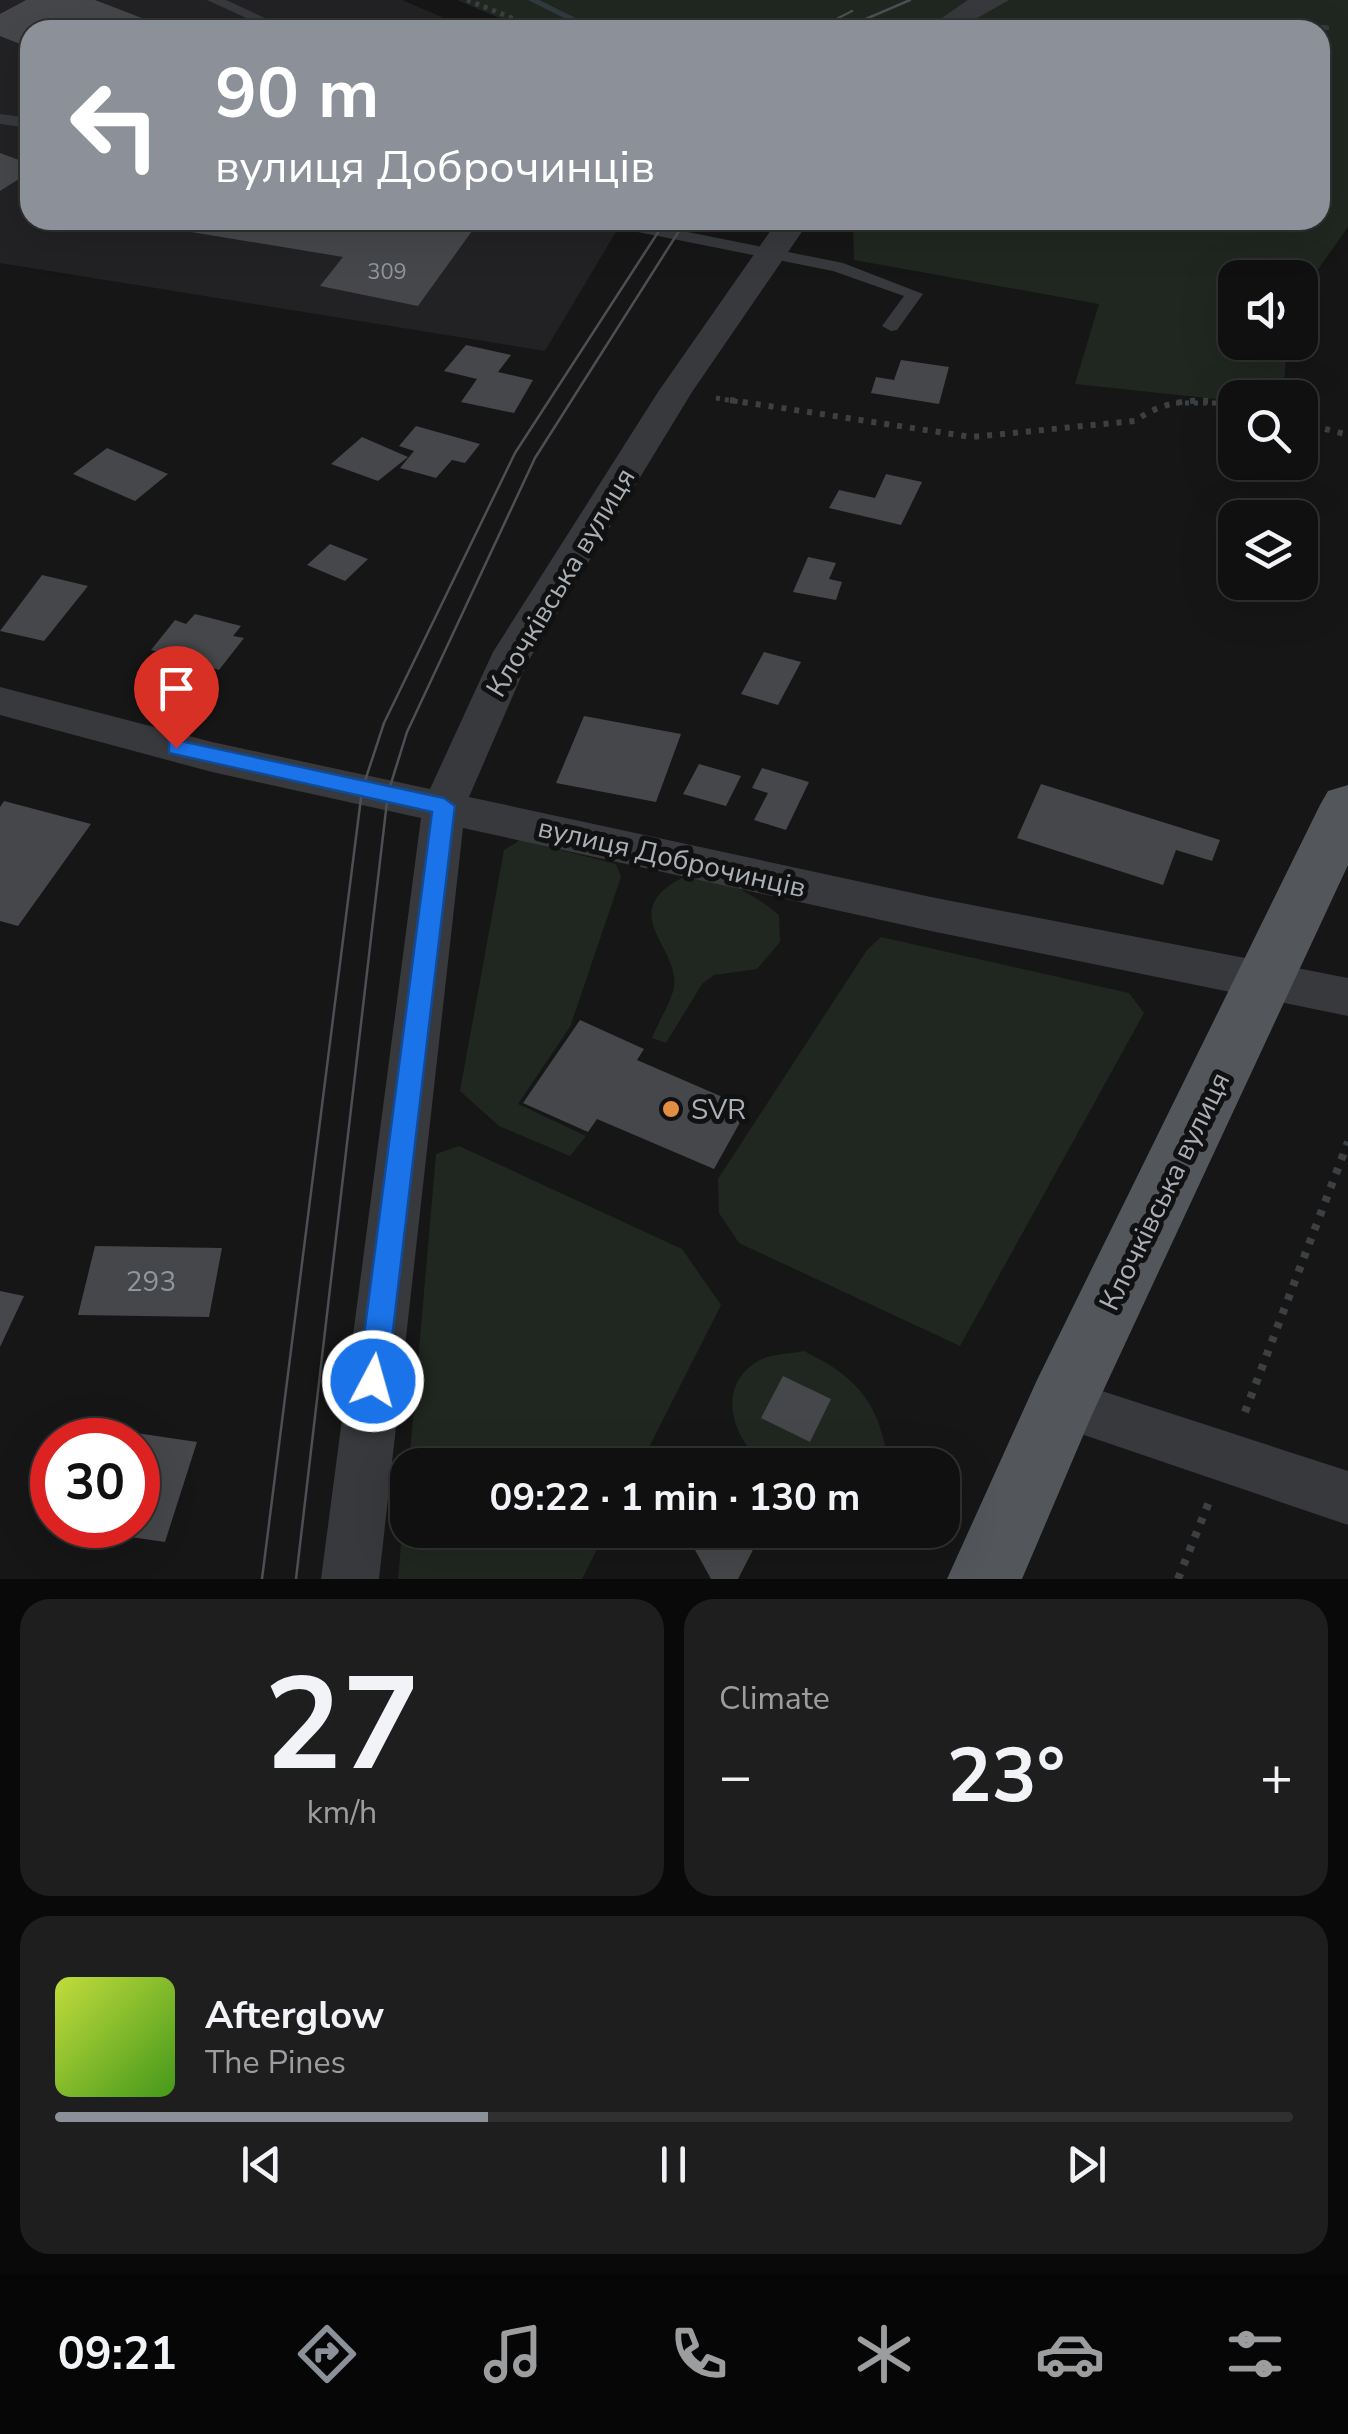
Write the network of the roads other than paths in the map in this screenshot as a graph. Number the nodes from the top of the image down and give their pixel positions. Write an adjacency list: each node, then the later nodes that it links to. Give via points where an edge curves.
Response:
1 (214, 0): 3 (lane)
2 (995, 0): 4 (street)
3 (261, 20)
4 (952, 20)
5 (715, 230): 6 (lane)
6 (782, 236): 7 (lane, via 914,294); 10 (street, Клочківська вулиця, via 506,662)
7 (891, 326)
8 (0, 701): 10 (street, вулиця Доброчинців, via 212,757)
9 (1348, 805): 11 (main road, Клочківська вулиця)
10 (444, 806): 11 (street, вулиця Доброчинців, via 931,914); 15 (street, Клочківська вулиця)
11 (1265, 979): 12 (street, вулиця Доброчинців); 13 (main road, Клочківська вулиця)
12 (1348, 997)
13 (1062, 1404): 14 (street); 16 (main road, Клочківська вулиця)
14 (1348, 1498)
15 (350, 1579)
16 (984, 1579)

